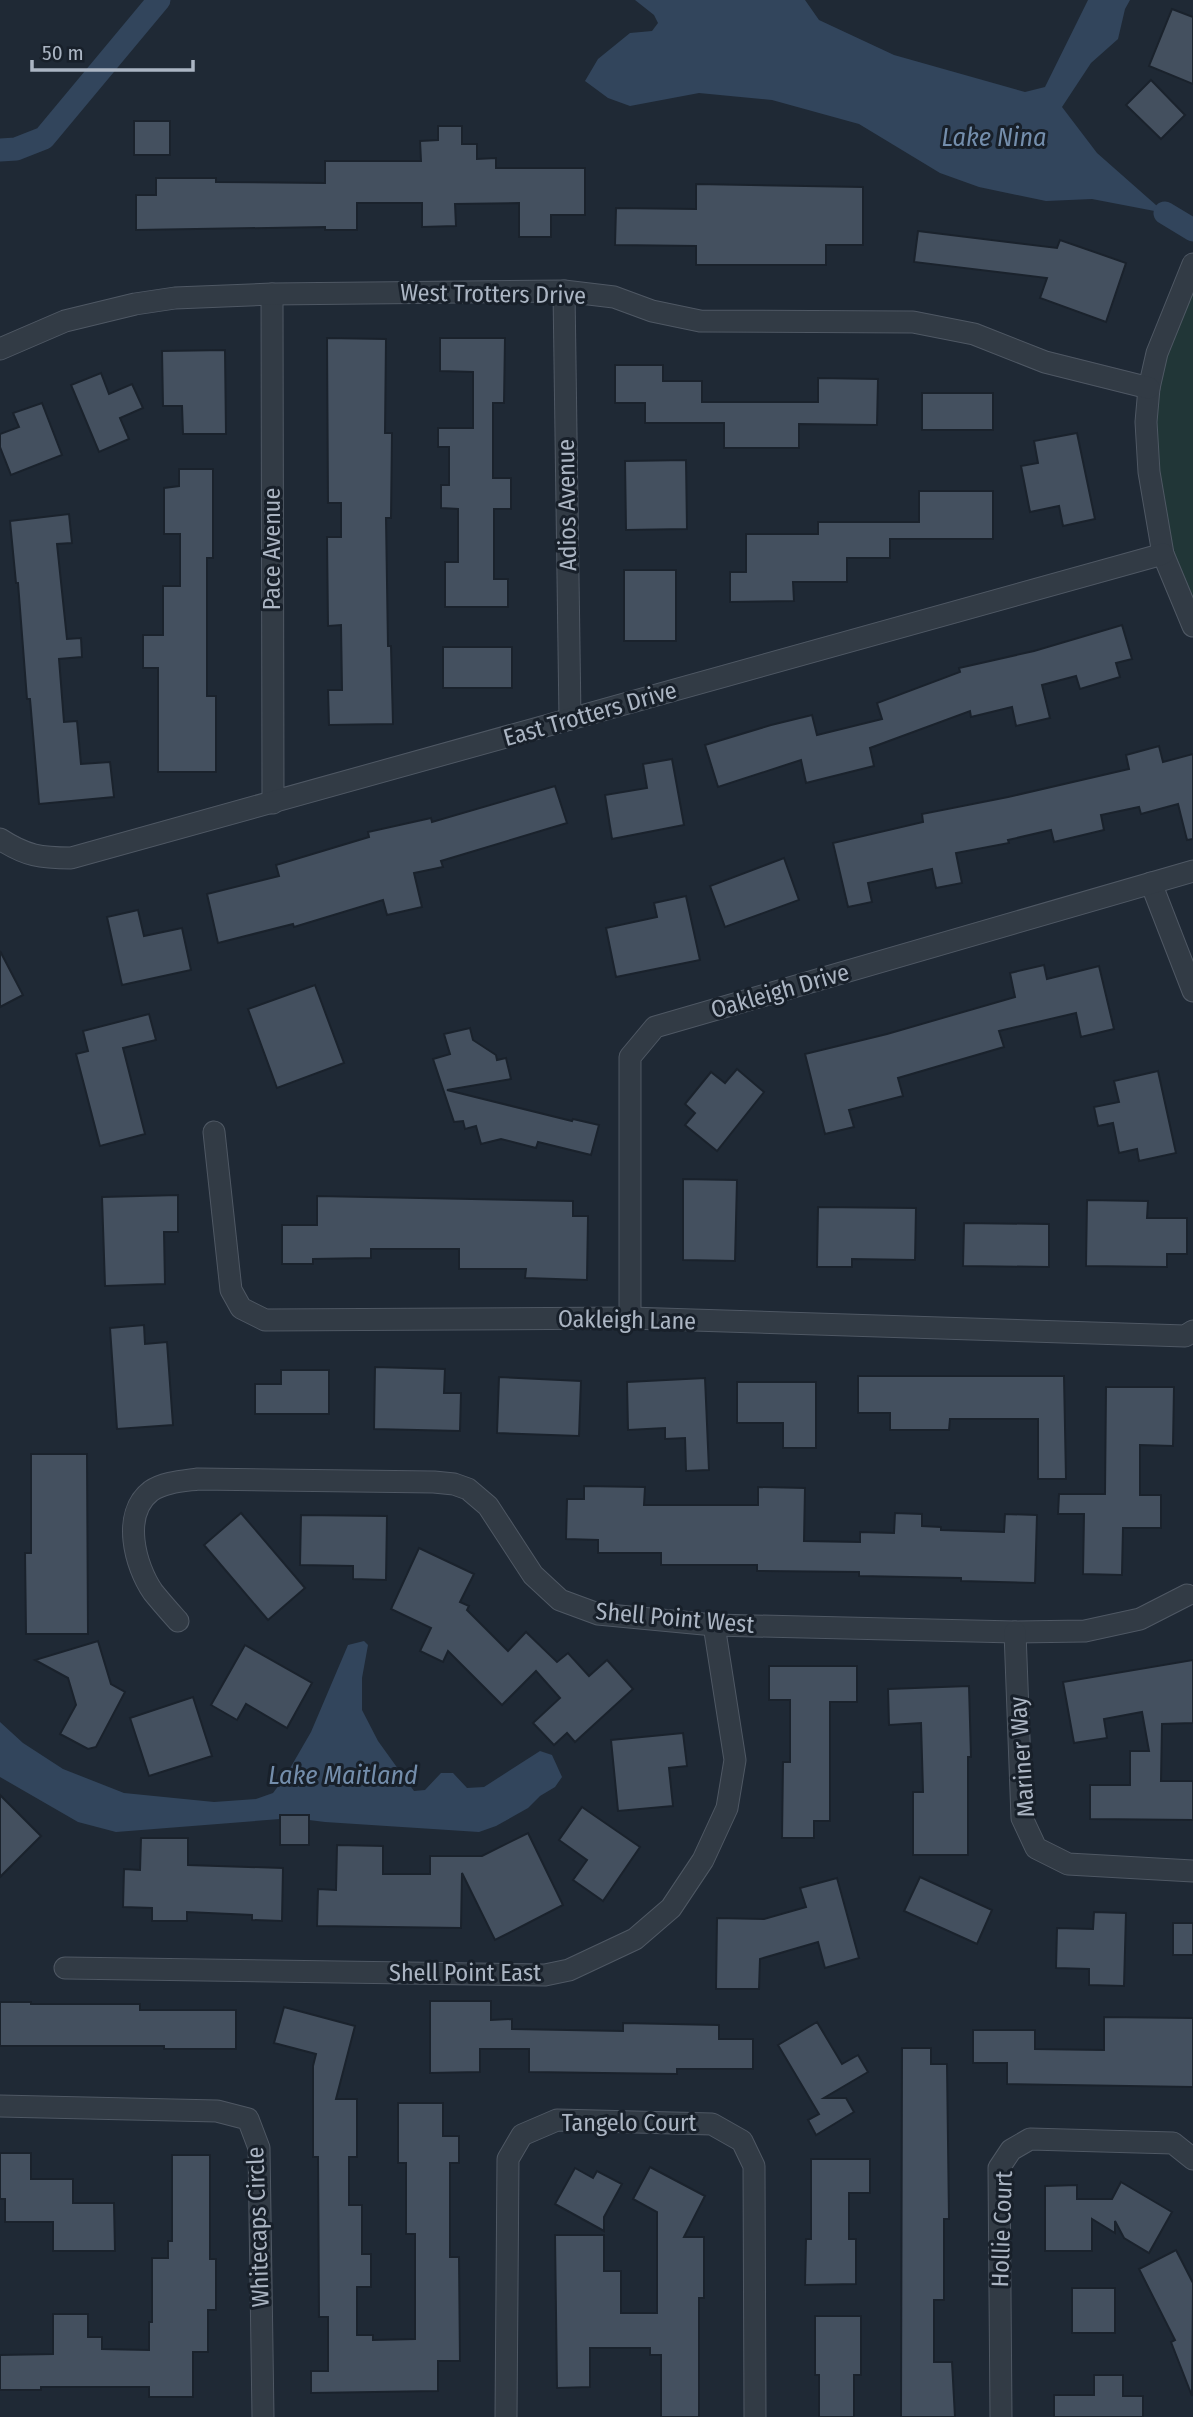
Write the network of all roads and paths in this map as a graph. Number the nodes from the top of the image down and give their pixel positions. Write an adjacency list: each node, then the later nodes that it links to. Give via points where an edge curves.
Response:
1 (1193, 264): 5 (street, via 1157,353)
2 (564, 291): 3 (street, West Trotters Drive); 5 (street, West Trotters Drive, via 614,297 700,321 913,322 974,334 1045,362); 8 (street, Adios Avenue)
3 (272, 294): 4 (street, West Trotters Drive, via 135,304 65,321); 9 (street, Pace Avenue)
4 (0, 349)
5 (1149, 388): 6 (street, via 1149,472)
6 (1163, 554): 7 (street); 8 (street, East Trotters Drive)
7 (1193, 626)
8 (570, 719): 9 (street, East Trotters Drive)
9 (273, 803): 10 (street, East Trotters Drive, via 71,858 41,858)
10 (9, 845)
11 (1193, 871): 12 (street, Oakleigh Drive)
12 (1151, 883): 13 (street); 15 (street, Oakleigh Drive, via 655,1027 630,1057)
13 (1193, 991)
14 (214, 1132): 15 (street, Oakleigh Lane, via 232,1290 241,1308 265,1320)
15 (630, 1318): 16 (street, Oakleigh Lane, via 1185,1336)
16 (1193, 1331)
17 (1187, 1595): 20 (street, Shell Point West, via 1140,1619 1118,1624 1085,1631)
18 (178, 1622): 19 (street, Shell Point West, via 152,1590 139,1560 133,1527 141,1502 152,1491 198,1479 454,1484 488,1506 533,1575 560,1600 598,1614)
19 (714, 1625): 20 (street, Shell Point West); 22 (street, Shell Point East, via 735,1760 727,1808 703,1860 671,1908 635,1939 591,1962 545,1975)
20 (1015, 1632): 21 (street, Mariner Way, via 1022,1818 1036,1848 1068,1864)
21 (1192, 1871)
22 (65, 1968)
23 (0, 2106): 25 (street, Whitecaps Circle, via 217,2111 248,2119 259,2148)
24 (1193, 2159): 28 (street, Hollie Court, via 1173,2143 1030,2139 1011,2150 999,2168)
25 (263, 2417)
26 (506, 2417): 27 (street, Tangelo Court, via 508,2159 522,2134 557,2120 712,2124 741,2141 754,2166)
27 (755, 2417)
28 (1001, 2417)

